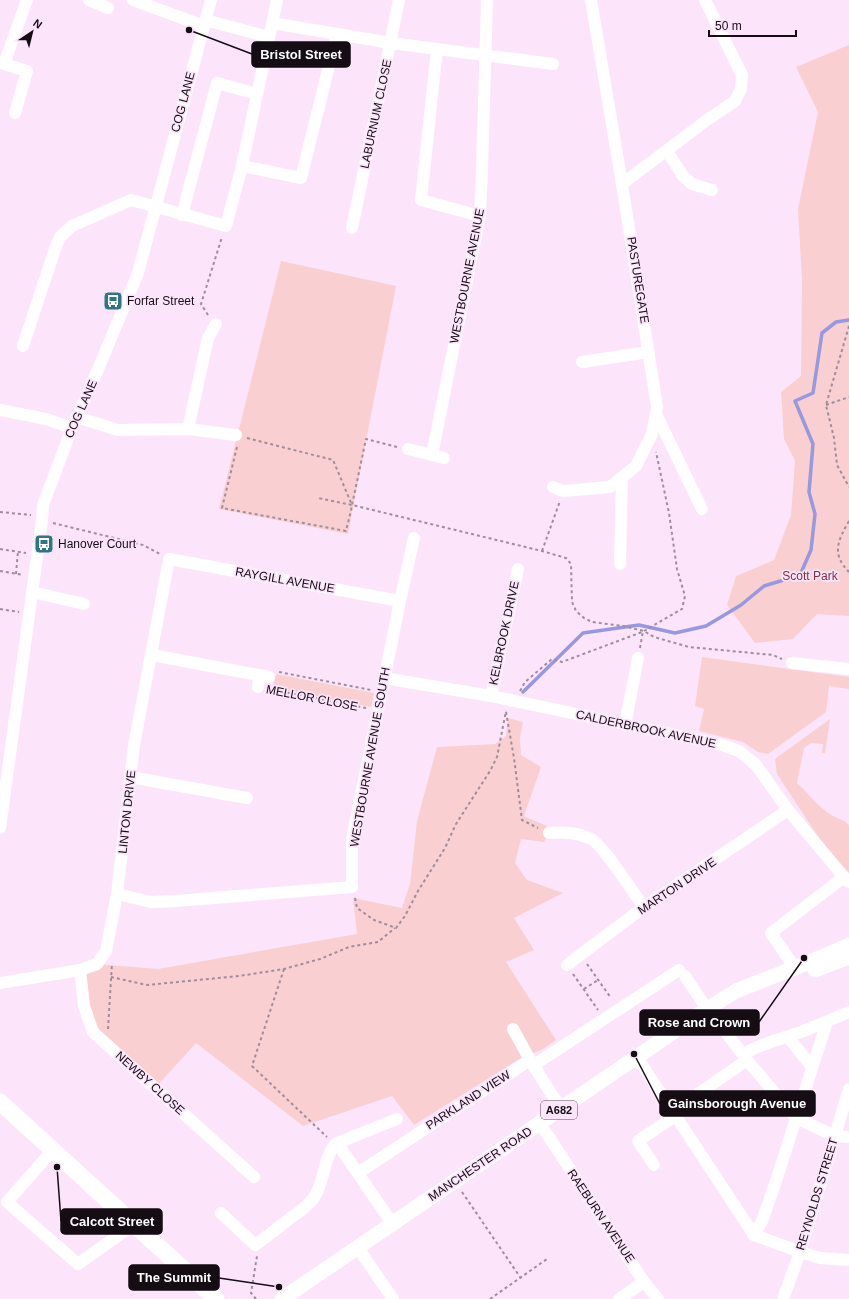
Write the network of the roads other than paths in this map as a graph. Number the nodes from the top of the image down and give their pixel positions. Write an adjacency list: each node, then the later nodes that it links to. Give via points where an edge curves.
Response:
1 (27, 0): 20 (street, via 4,64 27,70)
2 (89, 0): 10 (street)
3 (133, 0): 11 (street)
4 (211, 0): 11 (street, COG LANE)
5 (277, 0): 12 (street)
6 (399, 0): 15 (street, LABURNUM CLOSE)
7 (487, 0): 17 (street, WESTBOURNE AVENUE)
8 (591, 0): 23 (street, PASTUREGATE)
9 (705, 0): 21 (street, via 742,75 742,89 735,101)
10 (108, 8)
11 (205, 23): 14 (street); 25 (street, COG LANE)
12 (272, 23): 13 (street); 14 (street)
13 (337, 34): 15 (street); 22 (street, via 301,178)
14 (269, 37): 19 (street)
15 (391, 43): 16 (street); 28 (street, LABURNUM CLOSE)
16 (437, 49): 17 (street); 27 (street, via 421,200)
17 (485, 56): 18 (street); 27 (street, WESTBOURNE AVENUE)
18 (553, 64)
19 (258, 94): 22 (street); 26 (street, via 217,83)
20 (15, 113)
21 (667, 151): 23 (street); 24 (street, via 683,176 692,184)
22 (242, 166): 26 (street, via 226,226)
23 (622, 184): 31 (street, PASTUREGATE)
24 (712, 190)
25 (155, 207): 26 (street); 30 (street, via 131,200 72,226 60,238); 35 (street, COG LANE, via 138,273)
26 (182, 215)
27 (480, 216): 39 (street, WESTBOURNE AVENUE)
28 (352, 228)
29 (216, 324): 36 (street, via 208,338)
30 (23, 346)
31 (649, 352): 32 (street); 34 (street, PASTUREGATE)
32 (582, 362)
33 (0, 410): 35 (street)
34 (656, 414): 41 (street, PASTUREGATE, via 652,434 636,466); 43 (street)
35 (74, 422): 36 (street, via 118,430); 48 (street, COG LANE, via 43,504)
36 (188, 429): 37 (street)
37 (238, 436)
38 (408, 449): 39 (street)
39 (432, 455): 40 (street)
40 (444, 458)
41 (622, 478): 42 (street, PASTUREGATE, via 610,487); 46 (street)
42 (558, 489)
43 (702, 509)
44 (414, 538): 49 (street, WESTBOURNE AVENUE SOUTH)
45 (169, 559): 49 (street, RAYGILL AVENUE); 51 (street, LINTON DRIVE)
46 (620, 564)
47 (518, 570): 57 (street, KELBROOK DRIVE)
48 (32, 592): 50 (street); 61 (street, COG LANE)
49 (400, 601): 55 (street, WESTBOURNE AVENUE SOUTH)
50 (84, 604)
51 (152, 655): 56 (street, MELLOR CLOSE, via 268,674); 59 (street, LINTON DRIVE)
52 (638, 658): 58 (street)
53 (792, 663): 54 (street)
54 (849, 669)
55 (384, 678): 57 (street, CALDERBROOK AVENUE); 66 (street, WESTBOURNE AVENUE SOUTH, via 352,839 352,887 151,902)
56 (258, 687)
57 (491, 696): 58 (street, CALDERBROOK AVENUE, via 510,704)
58 (625, 725): 62 (street, CALDERBROOK AVENUE, via 719,744 739,751 756,765)
59 (130, 777): 60 (street); 66 (street, LINTON DRIVE)
60 (247, 798)
61 (1, 806): 63 (street, COG LANE)
62 (788, 810): 65 (street, CALDERBROOK AVENUE); 67 (street, MARTON DRIVE)
63 (0, 828)
64 (549, 833): 67 (street, via 571,832 592,839)
65 (846, 880): 71 (street, via 771,933)
66 (117, 894): 72 (street, LINTON DRIVE, via 106,951 97,964)
67 (644, 907): 70 (street, MARTON DRIVE)
68 (849, 945): 71 (main road, MANCHESTER ROAD / A682)
69 (849, 957): 75 (main road, MANCHESTER ROAD / A682)
70 (567, 965)
71 (795, 968): 75 (main road, MANCHESTER ROAD / A682, via 736,991)
72 (80, 970): 73 (street); 97 (street, NEWBY CLOSE, via 84,1006 93,1032)
73 (0, 983)
74 (849, 1012): 76 (street)
75 (711, 1013): 79 (street); 80 (main road, MANCHESTER ROAD / A682); 81 (street, PARKLAND VIEW, via 682,973)
76 (827, 1022): 78 (street); 82 (street)
77 (513, 1029): 81 (street)
78 (788, 1037): 79 (street, via 756,1047); 82 (street)
79 (745, 1057): 86 (street); 87 (street)
80 (639, 1061): 85 (main road, MANCHESTER ROAD / A682); 86 (street)
81 (532, 1063): 85 (street); 96 (street, PARKLAND VIEW)
82 (812, 1067): 87 (street)
83 (849, 1089): 90 (street, REYNOLDS STREET)
84 (0, 1102): 93 (highway)
85 (564, 1113): 89 (main road, MANCHESTER ROAD / A682)
86 (674, 1114): 94 (street, via 638,1141); 101 (street)
87 (796, 1118): 90 (street); 101 (street, via 762,1221)
88 (397, 1119): 92 (street)
89 (542, 1128): 95 (main road, MANCHESTER ROAD / A682); 105 (street, RAEBURN AVENUE)
90 (835, 1136): 91 (street); 103 (street, REYNOLDS STREET)
91 (849, 1137)
92 (336, 1144): 96 (street); 98 (street, via 330,1153 315,1198 258,1243)
93 (52, 1151): 99 (highway); 99 (street, via 7,1202 78,1264)
94 (654, 1165)
95 (485, 1166): 100 (main road, MANCHESTER ROAD / A682); 100 (main road, MANCHESTER ROAD / A682, via 460,1189)
96 (358, 1173): 100 (street)
97 (254, 1177)
98 (221, 1213)
99 (133, 1225): 106 (highway)
100 (395, 1227): 102 (main road, MANCHESTER ROAD / A682)
101 (754, 1235): 103 (street)
102 (360, 1252): 107 (main road, MANCHESTER ROAD / A682); 108 (main road, MANCHESTER ROAD / A682); 109 (street)
103 (800, 1252): 104 (street, via 820,1258); 112 (street, REYNOLDS STREET)
104 (849, 1260)
105 (644, 1282): 110 (street); 111 (street, RAEBURN AVENUE)
106 (216, 1299)
107 (282, 1299)
108 (298, 1299)
109 (393, 1299)
110 (619, 1299)
111 (658, 1299)
112 (783, 1299)

